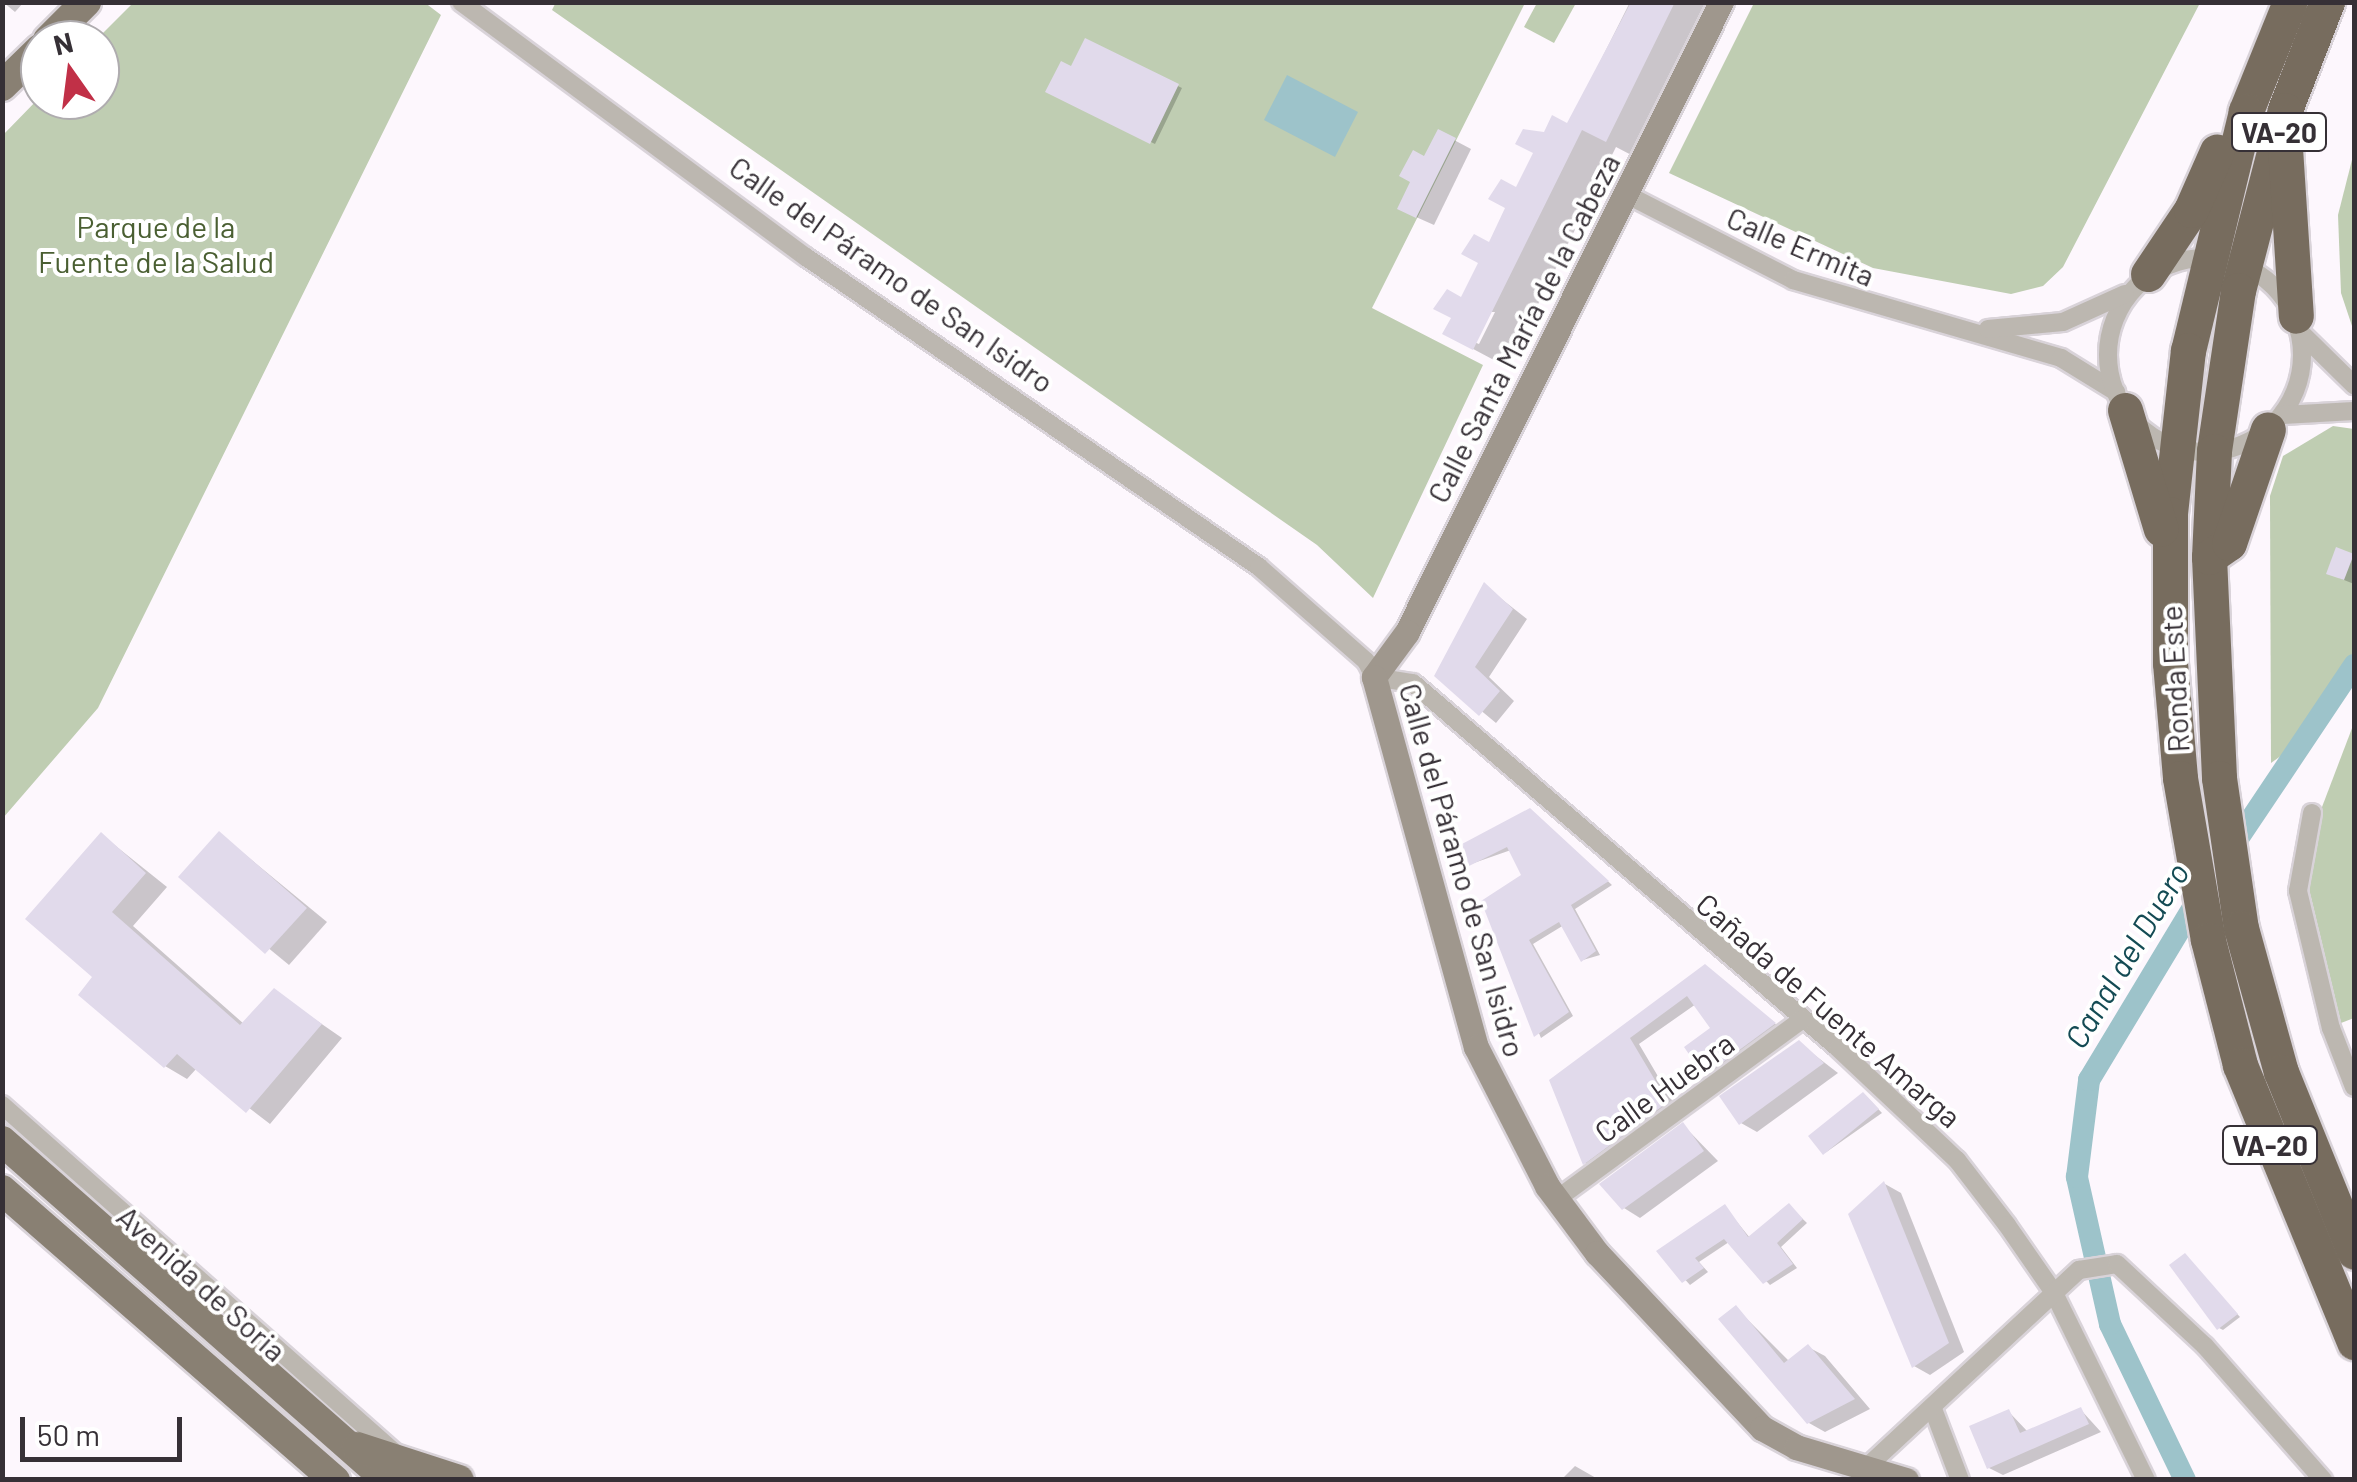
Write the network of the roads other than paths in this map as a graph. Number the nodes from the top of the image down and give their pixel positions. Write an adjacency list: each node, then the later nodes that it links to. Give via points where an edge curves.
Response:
1 (86, 2): 6 (main road)
2 (461, 2): 25 (street, Calle del Páramo de San Isidro, via 806,258 1259,567 1366,660)
3 (1721, 2): 11 (street, Calle Santa María de la Cabeza)
4 (2290, 2): 10 (highway, Ronda Este / VA-20)
5 (2328, 2): 9 (highway, Ronda Este / VA-20)
6 (68, 20)
7 (20, 68): 8 (main road)
8 (2, 86)
9 (2285, 110): 13 (highway, Ronda Este / VA-20); 15 (highway)
10 (2246, 112): 12 (highway, Ronda Este / VA-20); 14 (highway, via 2226,130 2191,210)
11 (1626, 194): 16 (street, Calle Ermita, via 1793,280); 25 (street, Calle Santa María de la Cabeza, via 1407,632)
12 (2205, 258): 13 (street); 14 (street, Calle Ermita); 21 (highway, Ronda Este / VA-20)
13 (2244, 266): 15 (street, via 2282,296); 22 (highway, Ronda Este / VA-20)
14 (2137, 284): 16 (street, Calle Ermita, via 2038,328); 18 (street, via 2108,346)
15 (2298, 324): 17 (street); 20 (street, via 2302,361)
16 (1961, 329): 18 (street, Calle Ermita, via 2060,358)
17 (2354, 384)
18 (2120, 401): 21 (street, Calle Ermita); 23 (highway)
19 (2354, 410): 20 (street)
20 (2276, 422): 22 (street); 24 (highway, via 2230,543)
21 (2176, 447): 22 (street); 23 (highway, Ronda Este / VA-20)
22 (2214, 451): 24 (highway, Ronda Este / VA-20)
23 (2168, 554): 35 (highway, Ronda Este / VA-20, via 2170,663 2208,940 2240,1064)
24 (2209, 557): 33 (highway, Ronda Este / VA-20, via 2222,811 2241,928 2281,1072)
25 (1374, 678): 27 (street, Cañada de Fuente Amarga, via 1413,683); 32 (street, Calle del Páramo de San Isidro, via 1476,1047)
26 (2312, 813): 28 (street, via 2298,890 2332,1028)
27 (1803, 1019): 32 (street, Calle Huebra); 34 (street, Cañada de Fuente Amarga, via 1956,1160)
28 (2354, 1087)
29 (2, 1106): 39 (street, Avenida de Soria)
30 (2, 1141): 39 (main road, Avenida de Soria, via 347,1444)
31 (2, 1190): 38 (main road, Avenida de Soria)
32 (1556, 1199): 37 (street, Calle del Páramo de San Isidro, via 1762,1428 1796,1447)
33 (2354, 1252)
34 (2054, 1293): 36 (street); 44 (street, Cañada de Fuente Amarga); 45 (street, via 2078,1270 2117,1264 2205,1346)
35 (2354, 1342)
36 (1933, 1409): 37 (street); 43 (street)
37 (1869, 1465): 42 (street, Calle del Páramo de San Isidro)
38 (318, 1469): 40 (main road, Avenida de Soria)
39 (394, 1470): 41 (main road)
40 (335, 1480)
41 (458, 1480)
42 (1906, 1480)
43 (1960, 1480)
44 (2146, 1480)
45 (2323, 1480)

